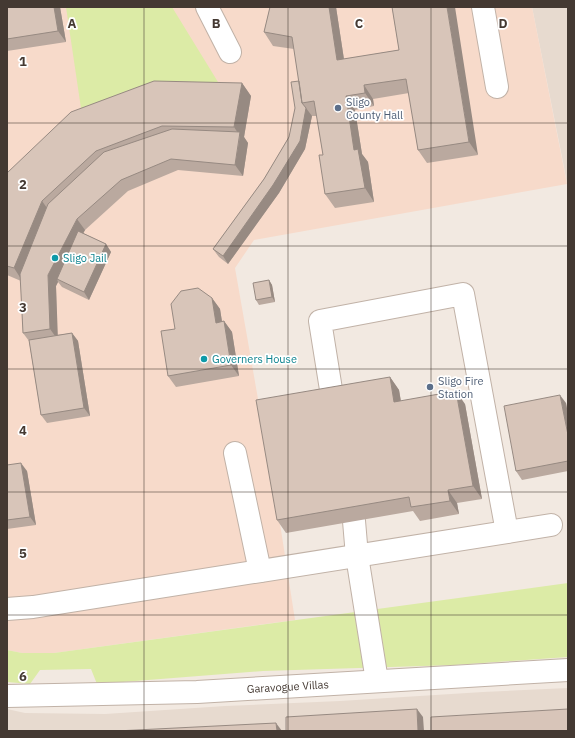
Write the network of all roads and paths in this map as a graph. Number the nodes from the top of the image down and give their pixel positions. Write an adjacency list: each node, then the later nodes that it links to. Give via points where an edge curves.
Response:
1 (207, 7): 3 (street)
2 (483, 7): 4 (street)
3 (230, 52)
4 (497, 87)
5 (333, 402): 9 (street, via 320,320 463,294)
6 (236, 453): 11 (street)
7 (354, 521): 10 (street)
8 (551, 525): 9 (street)
9 (507, 532): 10 (street)
10 (356, 556): 11 (street); 14 (street)
11 (260, 571): 12 (street)
12 (7, 609)
13 (568, 670): 14 (street, Garavogue Villas)
14 (377, 681): 15 (street, Garavogue Villas, via 197,692)
15 (7, 696)

